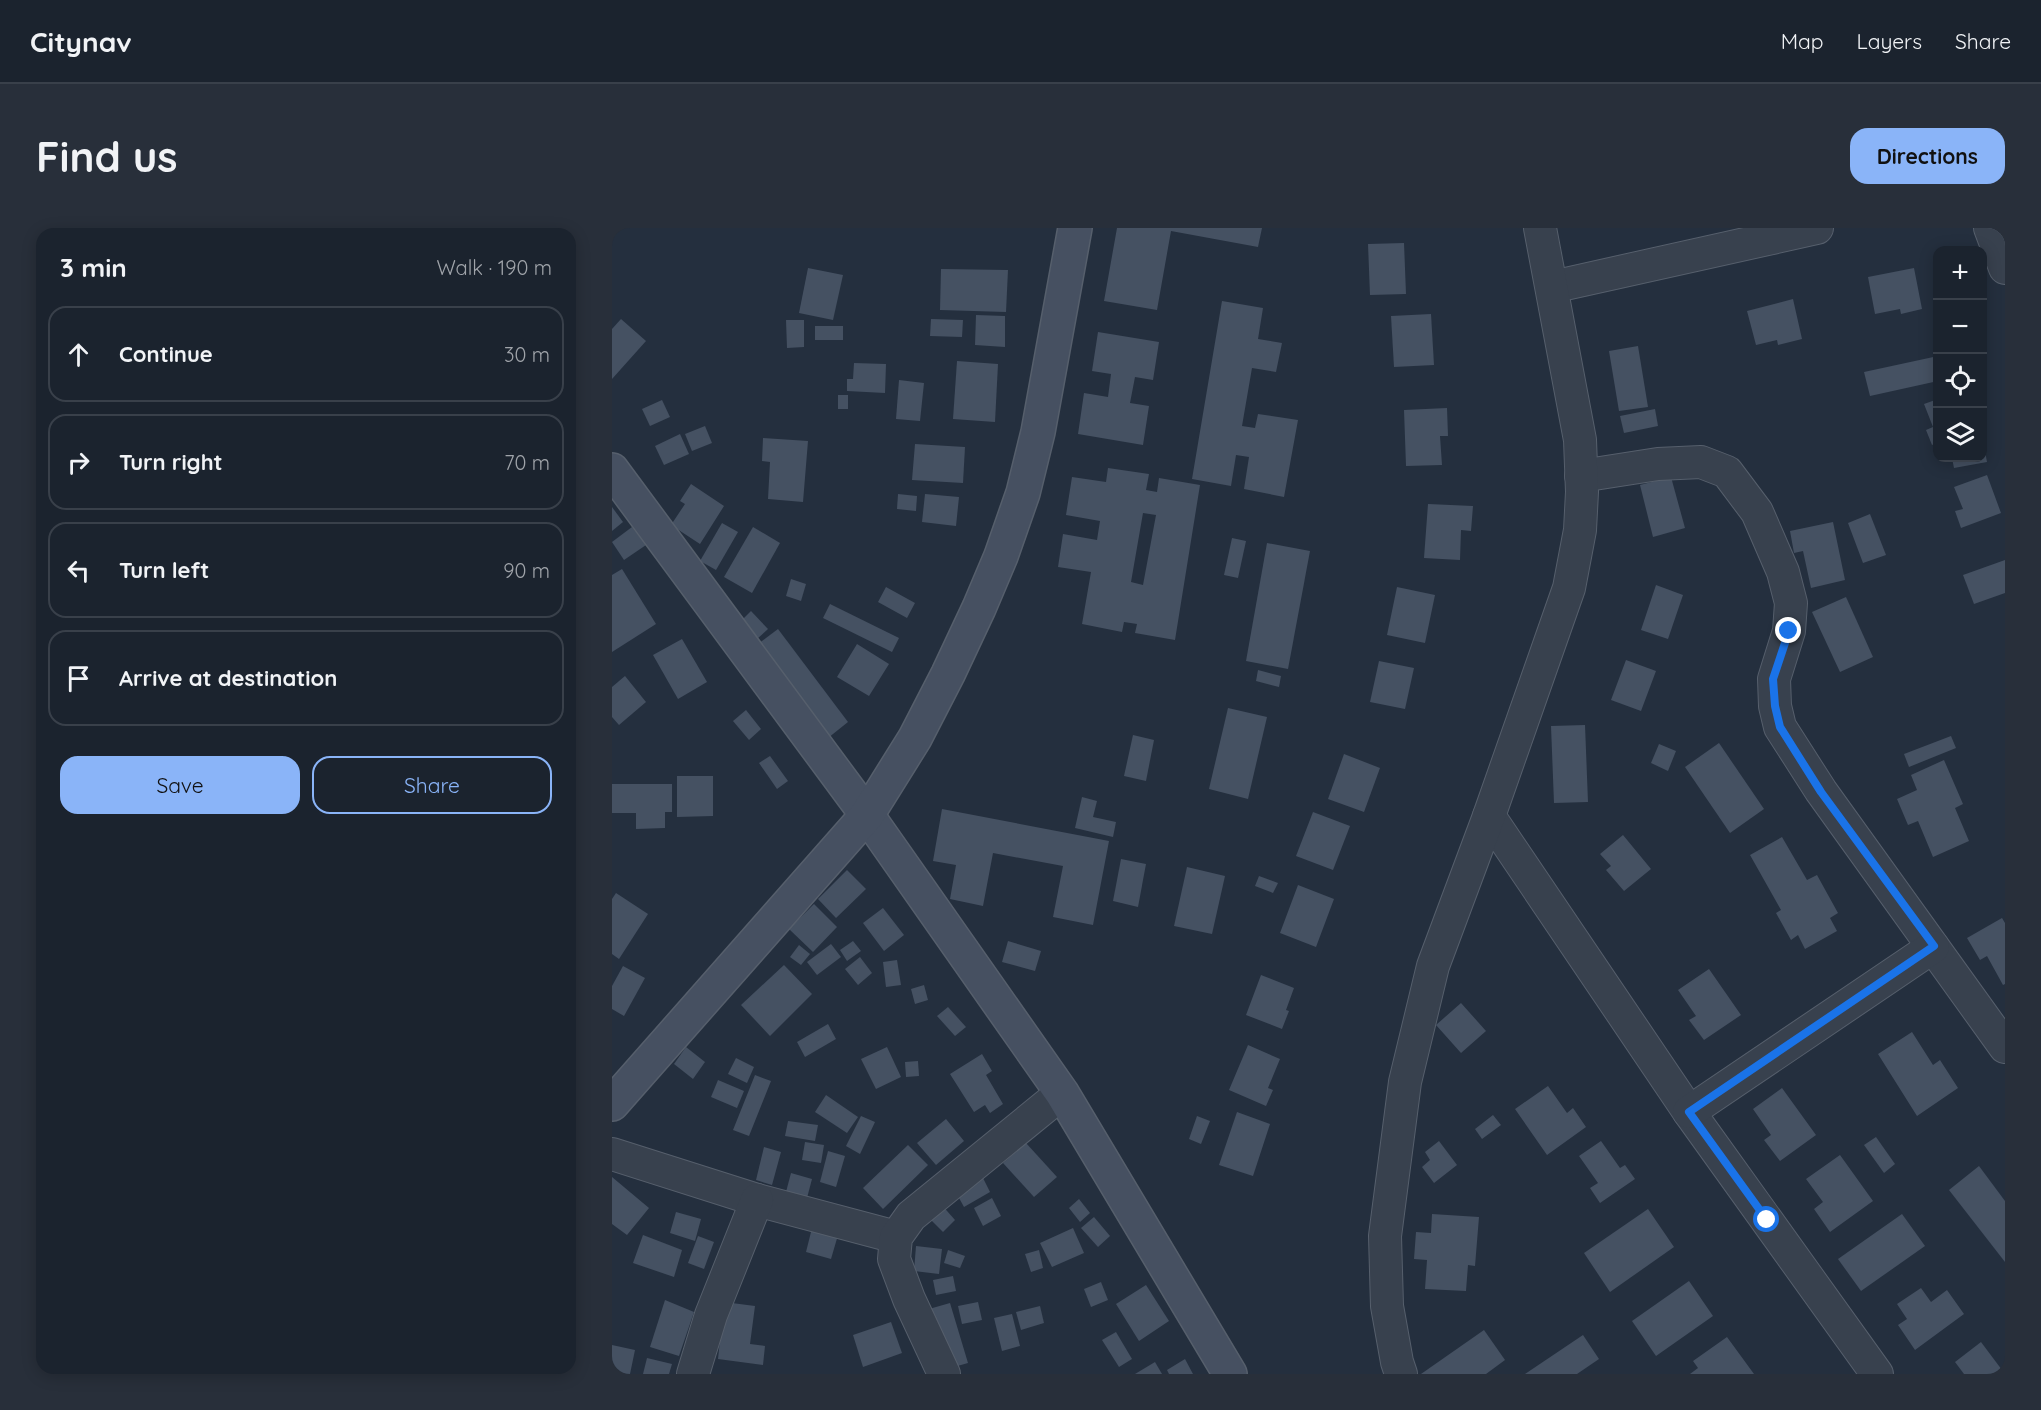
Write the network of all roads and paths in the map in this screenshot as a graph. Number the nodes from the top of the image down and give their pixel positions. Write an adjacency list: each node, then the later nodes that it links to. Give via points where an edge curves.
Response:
1 (1075, 228): 9 (street, via 1038,432 1023,493 1001,556 980,608 915,738)
2 (1540, 228): 6 (street)
3 (1817, 228): 6 (street)
4 (1990, 228): 5 (street)
5 (2005, 268)
6 (1552, 287): 8 (street, via 1580,440)
7 (612, 470): 9 (street)
8 (1581, 476): 10 (street, via 1580,530 1569,588); 11 (street, via 1701,462 1727,472 1757,512 1791,603 1789,631 1773,679 1780,727 1821,792)
9 (867, 815): 13 (street); 14 (street)
10 (1489, 816): 15 (street); 22 (street, via 1433,966 1405,1082 1385,1236 1387,1306)
11 (1934, 946): 12 (street); 15 (street)
12 (2005, 1047)
13 (1062, 1093): 18 (street, via 911,1216); 21 (street)
14 (612, 1104)
15 (1689, 1112): 23 (street)
16 (612, 1154): 17 (street)
17 (757, 1200): 18 (street); 19 (street, via 711,1315)
18 (896, 1236): 20 (street, via 894,1258)
19 (693, 1374)
20 (944, 1374)
21 (1230, 1374)
22 (1401, 1374)
23 (1877, 1374)

